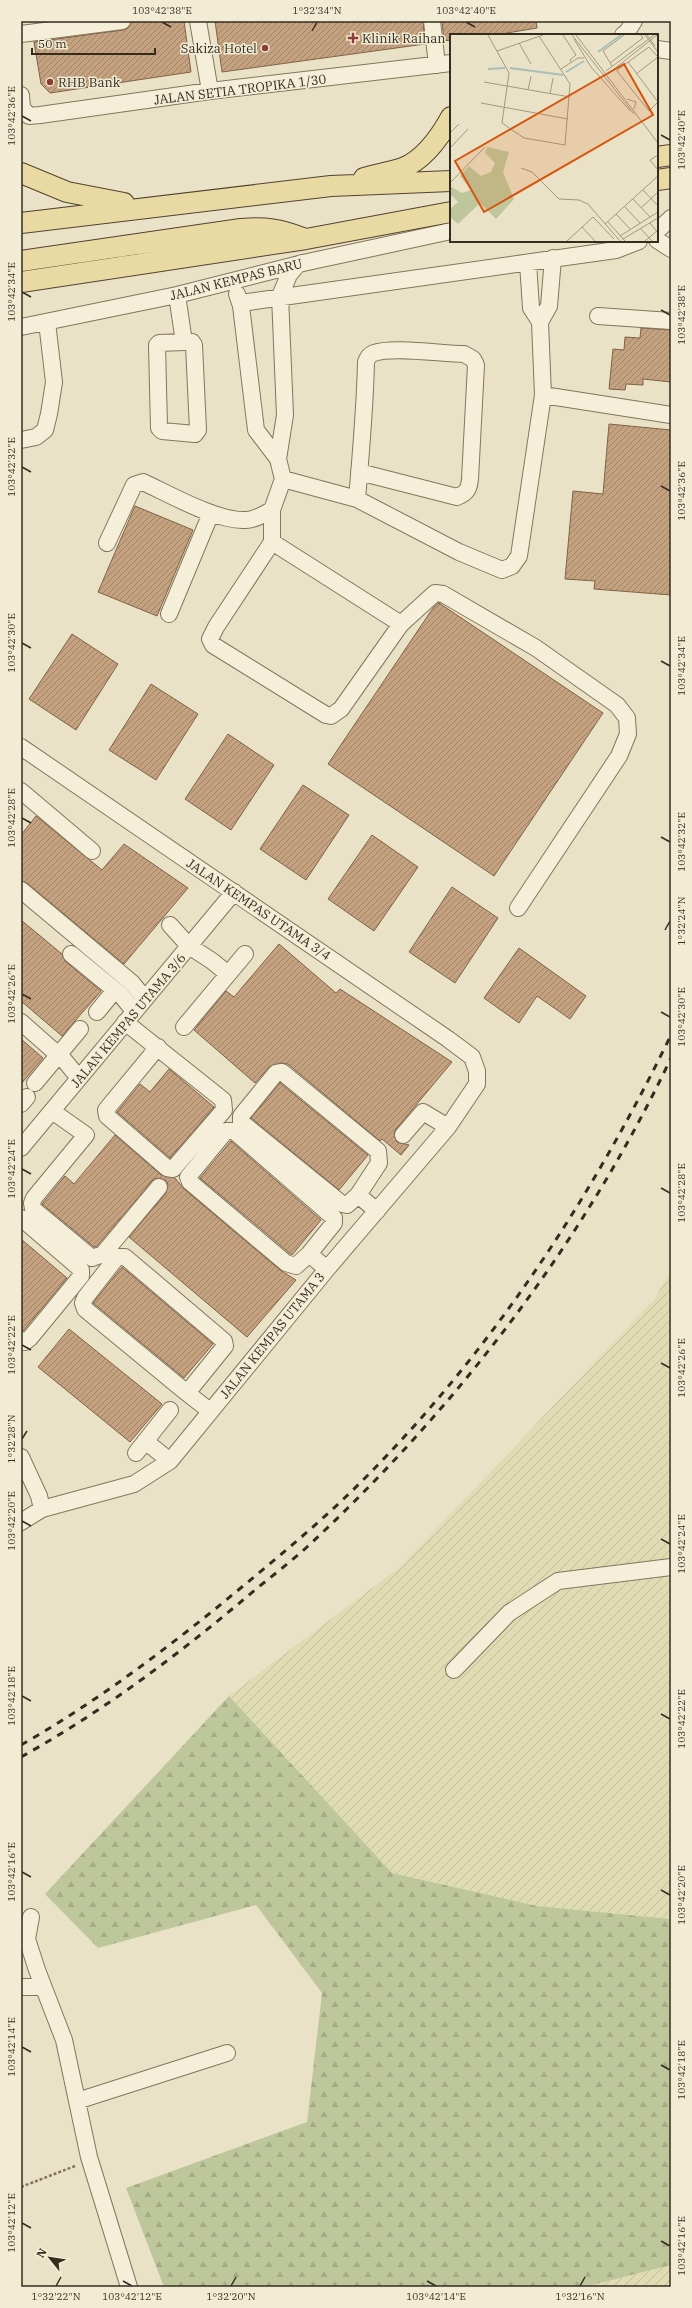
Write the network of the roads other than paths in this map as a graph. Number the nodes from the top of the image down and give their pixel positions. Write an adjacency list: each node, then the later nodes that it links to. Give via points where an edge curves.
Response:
1 (122, 21): 4 (street)
2 (198, 21): 8 (street)
3 (432, 21): 7 (street)
4 (21, 34)
5 (658, 49): 6 (street)
6 (671, 51)
7 (444, 64): 8 (street, JALAN SETIA TROPIKA 1/30)
8 (210, 91): 9 (street, JALAN SETIA TROPIKA 1/30, via 29,116 22,108)
9 (21, 95)
10 (450, 119): 17 (main road, via 430,148 409,165)
11 (671, 155): 12 (main road)
12 (658, 158)
13 (21, 173): 18 (main road, via 51,187 78,195)
14 (671, 178): 15 (main road)
15 (658, 180)
16 (450, 181): 17 (main road)
17 (331, 186): 18 (main road)
18 (146, 206): 21 (main road)
19 (450, 212): 24 (main road, JALAN KEMPAS BARU)
20 (671, 218): 22 (street)
21 (21, 223)
22 (658, 230)
23 (450, 231): 30 (street, JALAN KEMPAS BARU)
24 (306, 239): 29 (main road, via 265,227); 32 (main road, JALAN KEMPAS BARU)
25 (658, 241): 27 (street)
26 (636, 242): 28 (street, via 616,250)
27 (671, 249)
28 (553, 258): 31 (street); 40 (street, via 549,306)
29 (21, 261)
30 (303, 263): 33 (street, JALAN KEMPAS BARU); 35 (street, via 297,265 289,276)
31 (528, 263): 35 (street); 40 (street, via 531,308)
32 (21, 282)
33 (209, 287): 34 (street, JALAN KEMPAS BARU); 36 (street, via 236,291)
34 (178, 295): 39 (street, JALAN KEMPAS BARU); 42 (street)
35 (280, 296): 36 (street); 46 (street, via 286,415)
36 (240, 303): 46 (street, via 256,430)
37 (598, 316): 38 (street)
38 (671, 321)
39 (47, 322): 41 (street, JALAN KEMPAS BARU); 45 (street, via 54,382 49,414 45,430 36,437)
40 (540, 322): 43 (street)
41 (21, 327)
42 (184, 342): 42 (street, via 192,342 194,345 198,430 195,434 162,431 159,428 157,345 159,342)
43 (543, 395): 44 (street); 49 (street, via 519,556 512,566 502,570 459,552)
44 (671, 414)
45 (21, 440)
46 (278, 459): 48 (street)
47 (359, 472): 47 (street, via 366,362 369,356 375,352 394,351 464,354 473,359 476,365 470,488 464,494 457,497); 49 (street)
48 (283, 479): 49 (street); 50 (street)
49 (357, 499)
50 (272, 510): 51 (street, via 247,520); 52 (street)
51 (211, 513): 53 (street, via 138,482 134,485); 54 (street)
52 (272, 542): 55 (street); 55 (street, via 216,627 210,639 213,645 331,716 341,709)
53 (107, 543)
54 (169, 614)
55 (401, 624): 61 (street, via 435,593 443,594 536,648 617,705 626,718 628,734 619,756)
56 (22, 749): 60 (street, JALAN KEMPAS UTAMA 3/4)
57 (21, 791): 58 (street)
58 (92, 851)
59 (21, 890): 68 (street, via 132,983)
60 (234, 892): 63 (street, JALAN KEMPAS UTAMA 3/6); 78 (street, JALAN KEMPAS UTAMA 3/4, via 472,1058 477,1071)
61 (518, 908)
62 (170, 925): 63 (street)
63 (189, 946): 66 (street); 68 (street, JALAN KEMPAS UTAMA 3/6)
64 (71, 954): 67 (street)
65 (245, 954): 66 (street)
66 (228, 974): 72 (street)
67 (115, 990): 69 (street); 70 (street)
68 (145, 999): 70 (street, JALAN KEMPAS UTAMA 3/6)
69 (97, 1012)
70 (130, 1017): 74 (street); 76 (street, JALAN KEMPAS UTAMA 3/6)
71 (21, 1022): 75 (street)
72 (184, 1027)
73 (80, 1029): 75 (street)
74 (158, 1047): 74 (street, via 223,1100 224,1106 224,1110 172,1169 167,1168 107,1116 106,1110)
75 (58, 1055): 76 (street); 77 (street)
76 (79, 1078): 79 (street, JALAN KEMPAS UTAMA 3/6)
77 (35, 1083)
78 (477, 1084): 80 (street, JALAN KEMPAS UTAMA 3)
79 (52, 1111): 82 (street, JALAN KEMPAS UTAMA 3/6); 83 (street, via 86,1135 34,1198 33,1209 92,1258 103,1254)
80 (448, 1127): 81 (street, via 423,1112); 85 (street, JALAN KEMPAS UTAMA 3)
81 (403, 1135)
82 (23, 1139)
83 (160, 1186)
84 (358, 1195): 84 (street, via 379,1163 378,1151 282,1072 276,1073 241,1116 241,1122 342,1204 347,1205); 85 (street)
85 (377, 1212): 88 (street, JALAN KEMPAS UTAMA 3)
86 (21, 1218): 89 (street, via 81,1270 81,1276 30,1338 25,1342)
87 (309, 1254): 87 (street, via 334,1223 334,1218 234,1131 226,1131 188,1177 190,1182 286,1264 296,1266); 88 (street)
88 (327, 1269): 92 (street, JALAN KEMPAS UTAMA 3)
89 (21, 1340)
90 (187, 1393): 90 (street, via 225,1346 224,1341 125,1257 117,1257 84,1298 85,1309); 92 (street)
91 (170, 1410): 94 (street, via 140,1447)
92 (210, 1411): 94 (street, JALAN KEMPAS UTAMA 3)
93 (21, 1457): 95 (street)
94 (170, 1461): 96 (street, JALAN KEMPAS UTAMA 3, via 134,1484)
95 (25, 1476): 96 (street)
96 (42, 1509): 97 (street, JALAN KEMPAS UTAMA 3)
97 (21, 1522)
98 (671, 1567): 99 (street, via 558,1581 509,1613)
99 (454, 1670)
100 (31, 1917): 102 (street, via 27,1939)
101 (21, 1987): 102 (street)
102 (43, 1987): 104 (street, via 64,2040)
103 (227, 2053): 104 (street)
104 (77, 2101): 105 (street, via 89,2157)
105 (129, 2287)

